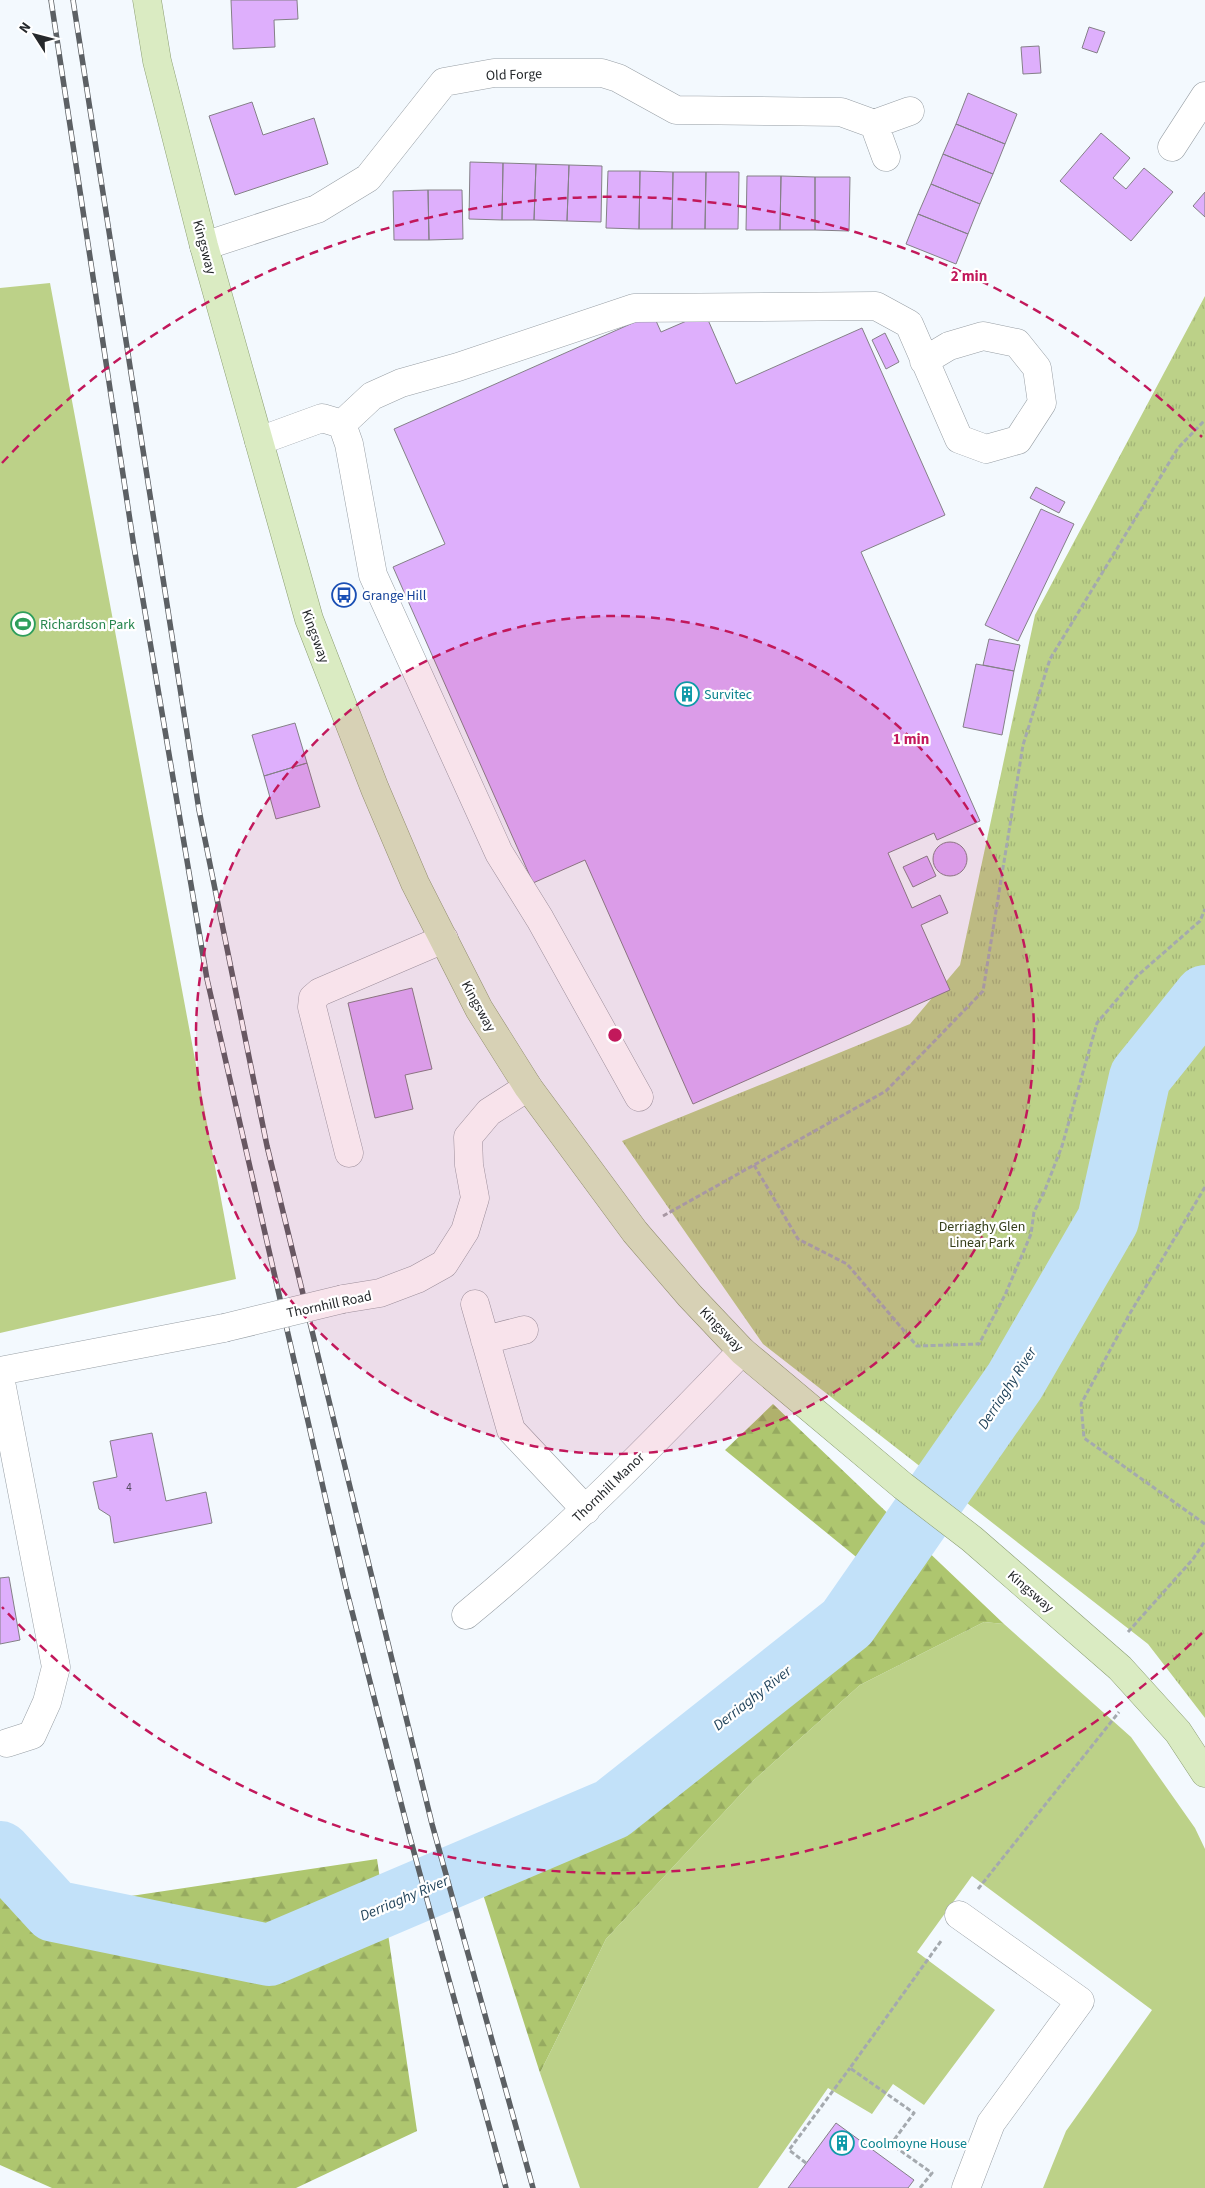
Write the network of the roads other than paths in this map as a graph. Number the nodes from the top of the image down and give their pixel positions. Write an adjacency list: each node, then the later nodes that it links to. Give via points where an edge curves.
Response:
1 (147, 0): 7 (main road, Kingsway, via 158,61)
2 (1205, 96): 5 (street)
3 (910, 111): 4 (street)
4 (874, 124): 6 (street); 7 (street, Old Forge, via 841,112 676,110 618,78 602,73 494,73 444,82 368,178 317,209)
5 (1172, 147)
6 (886, 157)
7 (204, 246): 10 (main road, Kingsway)
8 (924, 361): 8 (street, via 959,439 986,449 1018,440 1042,403 1037,368 1017,343 983,336 949,346); 9 (street, via 909,324 876,306 634,308 401,383 372,396)
9 (342, 424): 10 (street, via 322,418); 13 (street, via 349,444 373,575 499,853 540,919)
10 (259, 441): 11 (main road, Kingsway, via 309,619 375,789 415,883)
11 (444, 939): 12 (main road, Kingsway, via 479,1009); 14 (street, via 320,992 313,998 312,1007)
12 (528, 1087): 18 (main road, Kingsway, via 635,1232); 19 (street, Thornhill Road, bridge, via 489,1112 468,1137 475,1198 466,1231 444,1264 417,1279 380,1294)
13 (639, 1098)
14 (349, 1153)
15 (475, 1304): 17 (street)
16 (524, 1330): 17 (street)
17 (485, 1340): 21 (street, via 511,1430)
18 (742, 1351): 21 (street, Thornhill Manor); 24 (main road, Kingsway, via 903,1486 972,1539 1120,1668 1178,1732)
19 (0, 1371)
20 (0, 1377): 23 (street, via 56,1667 47,1702 32,1735)
21 (586, 1510): 22 (street, Thornhill Manor)
22 (466, 1615)
23 (7, 1743)
24 (1205, 1773)
25 (959, 1915): 26 (street, via 1080,2001 991,2123)
26 (966, 2188)

